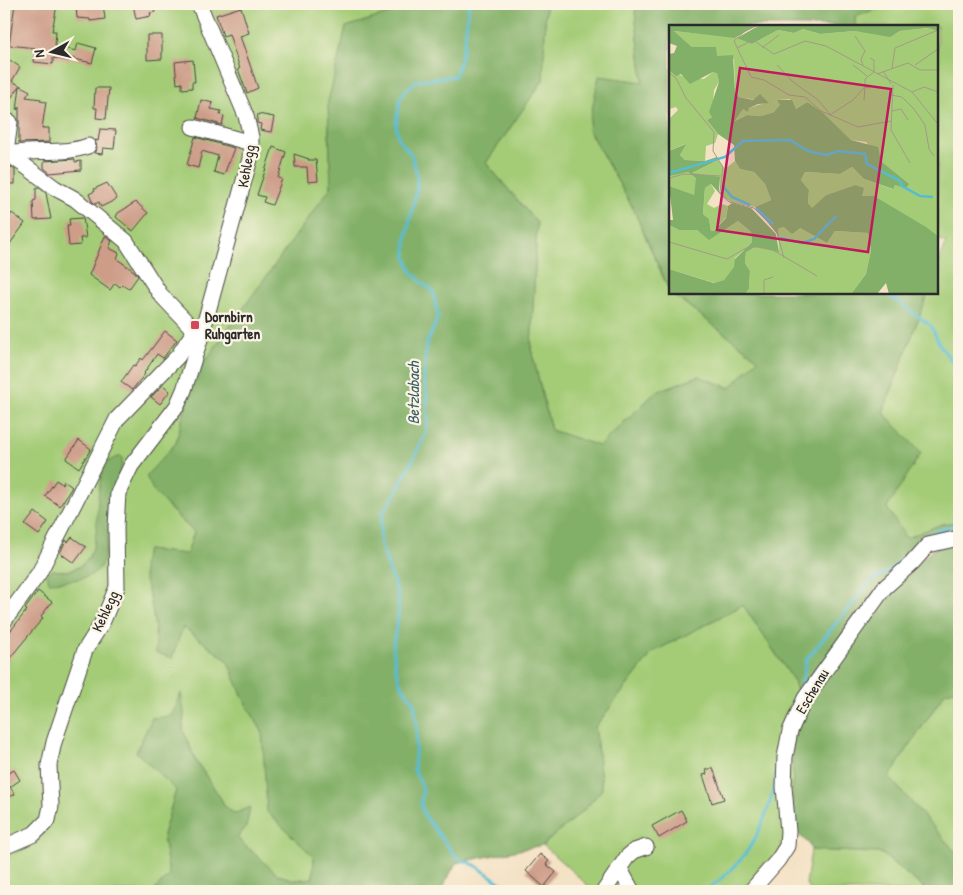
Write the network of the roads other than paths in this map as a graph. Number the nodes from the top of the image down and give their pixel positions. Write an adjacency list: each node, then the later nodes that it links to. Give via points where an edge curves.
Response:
1 (199, 4): 4 (street, Kehlegg, via 246,116)
2 (10, 122): 6 (street)
3 (193, 127): 4 (street)
4 (251, 143): 7 (street, Kehlegg, via 244,183)
5 (88, 146): 6 (street)
6 (7, 156): 7 (street, via 75,199 126,241 160,294)
7 (199, 333): 9 (street, Kehlegg, via 189,339 178,356 117,419 40,573); 10 (street, Kehlegg, via 177,406 131,466 118,493 117,586 102,623 85,650 54,742 49,765 51,806 48,820 34,834)
8 (959, 538): 15 (street, Eschenau, via 928,545 884,588 805,698 790,731 785,757 787,846)
9 (4, 620)
10 (4, 847)
11 (646, 847): 12 (street, via 634,851)
12 (620, 869): 13 (street); 14 (street)
13 (604, 891)
14 (632, 891)
15 (751, 891)

